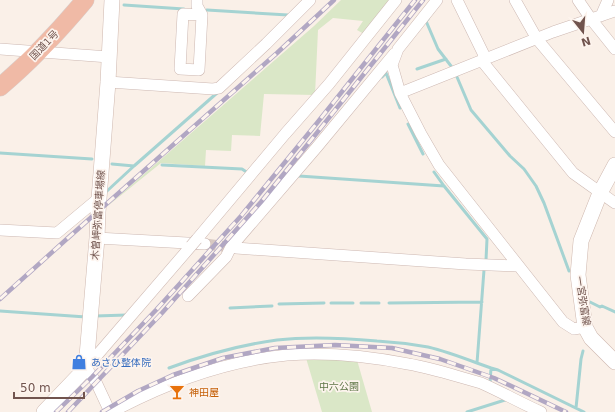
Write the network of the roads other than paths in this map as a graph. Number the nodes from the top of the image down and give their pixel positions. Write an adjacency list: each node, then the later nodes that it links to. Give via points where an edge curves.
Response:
1 (85, 0): 18 (highway, 国道1号)
2 (112, 0): 19 (main road, 木曽岬弥富停車場線)
3 (197, 0): 12 (street)
4 (310, 0): 21 (street, via 218,88)
5 (396, 0): 31 (street)
6 (437, 0): 17 (street)
7 (457, 0): 20 (street, via 484,55)
8 (515, 0): 14 (street)
9 (578, 0): 13 (street)
10 (608, 0): 13 (street)
11 (615, 12): 13 (street)
12 (202, 15): 12 (street, via 198,70 180,68 183,14)
13 (596, 17): 14 (street); 15 (street)
14 (537, 38): 20 (street); 24 (street)
15 (615, 48)
16 (0, 49): 18 (street)
17 (398, 49): 23 (street, via 392,65); 34 (street, via 231,247 226,257)
18 (38, 52): 19 (street); 22 (highway, 国道1号)
19 (109, 57): 21 (main road, 木曽岬弥富停車場線)
20 (482, 61): 23 (street); 26 (street, via 573,173)
21 (108, 82): 27 (main road, 木曽岬弥富停車場線)
22 (0, 87)
23 (400, 93): 33 (street, via 439,166)
24 (615, 132)
25 (615, 165): 26 (main road, 一宮弥富線)
26 (600, 193): 28 (street); 35 (main road, 一宮弥富線, via 581,242 578,275)
27 (99, 198): 29 (street, via 57,233); 30 (main road, 木曽岬弥富停車場線)
28 (615, 203)
29 (0, 230)
30 (97, 238): 31 (street); 37 (main road, 木曽岬弥富停車場線)
31 (198, 242): 37 (street)
32 (236, 248): 33 (street)
33 (518, 266): 35 (street, via 563,322 574,329)
34 (188, 296)
35 (585, 327): 36 (main road, 一宮弥富線)
36 (615, 362)
37 (86, 368): 38 (main road); 39 (street)
38 (44, 412)
39 (111, 412): 40 (street, via 192,376 221,367 287,355 323,354 384,359 431,368 480,383)
40 (541, 412)

